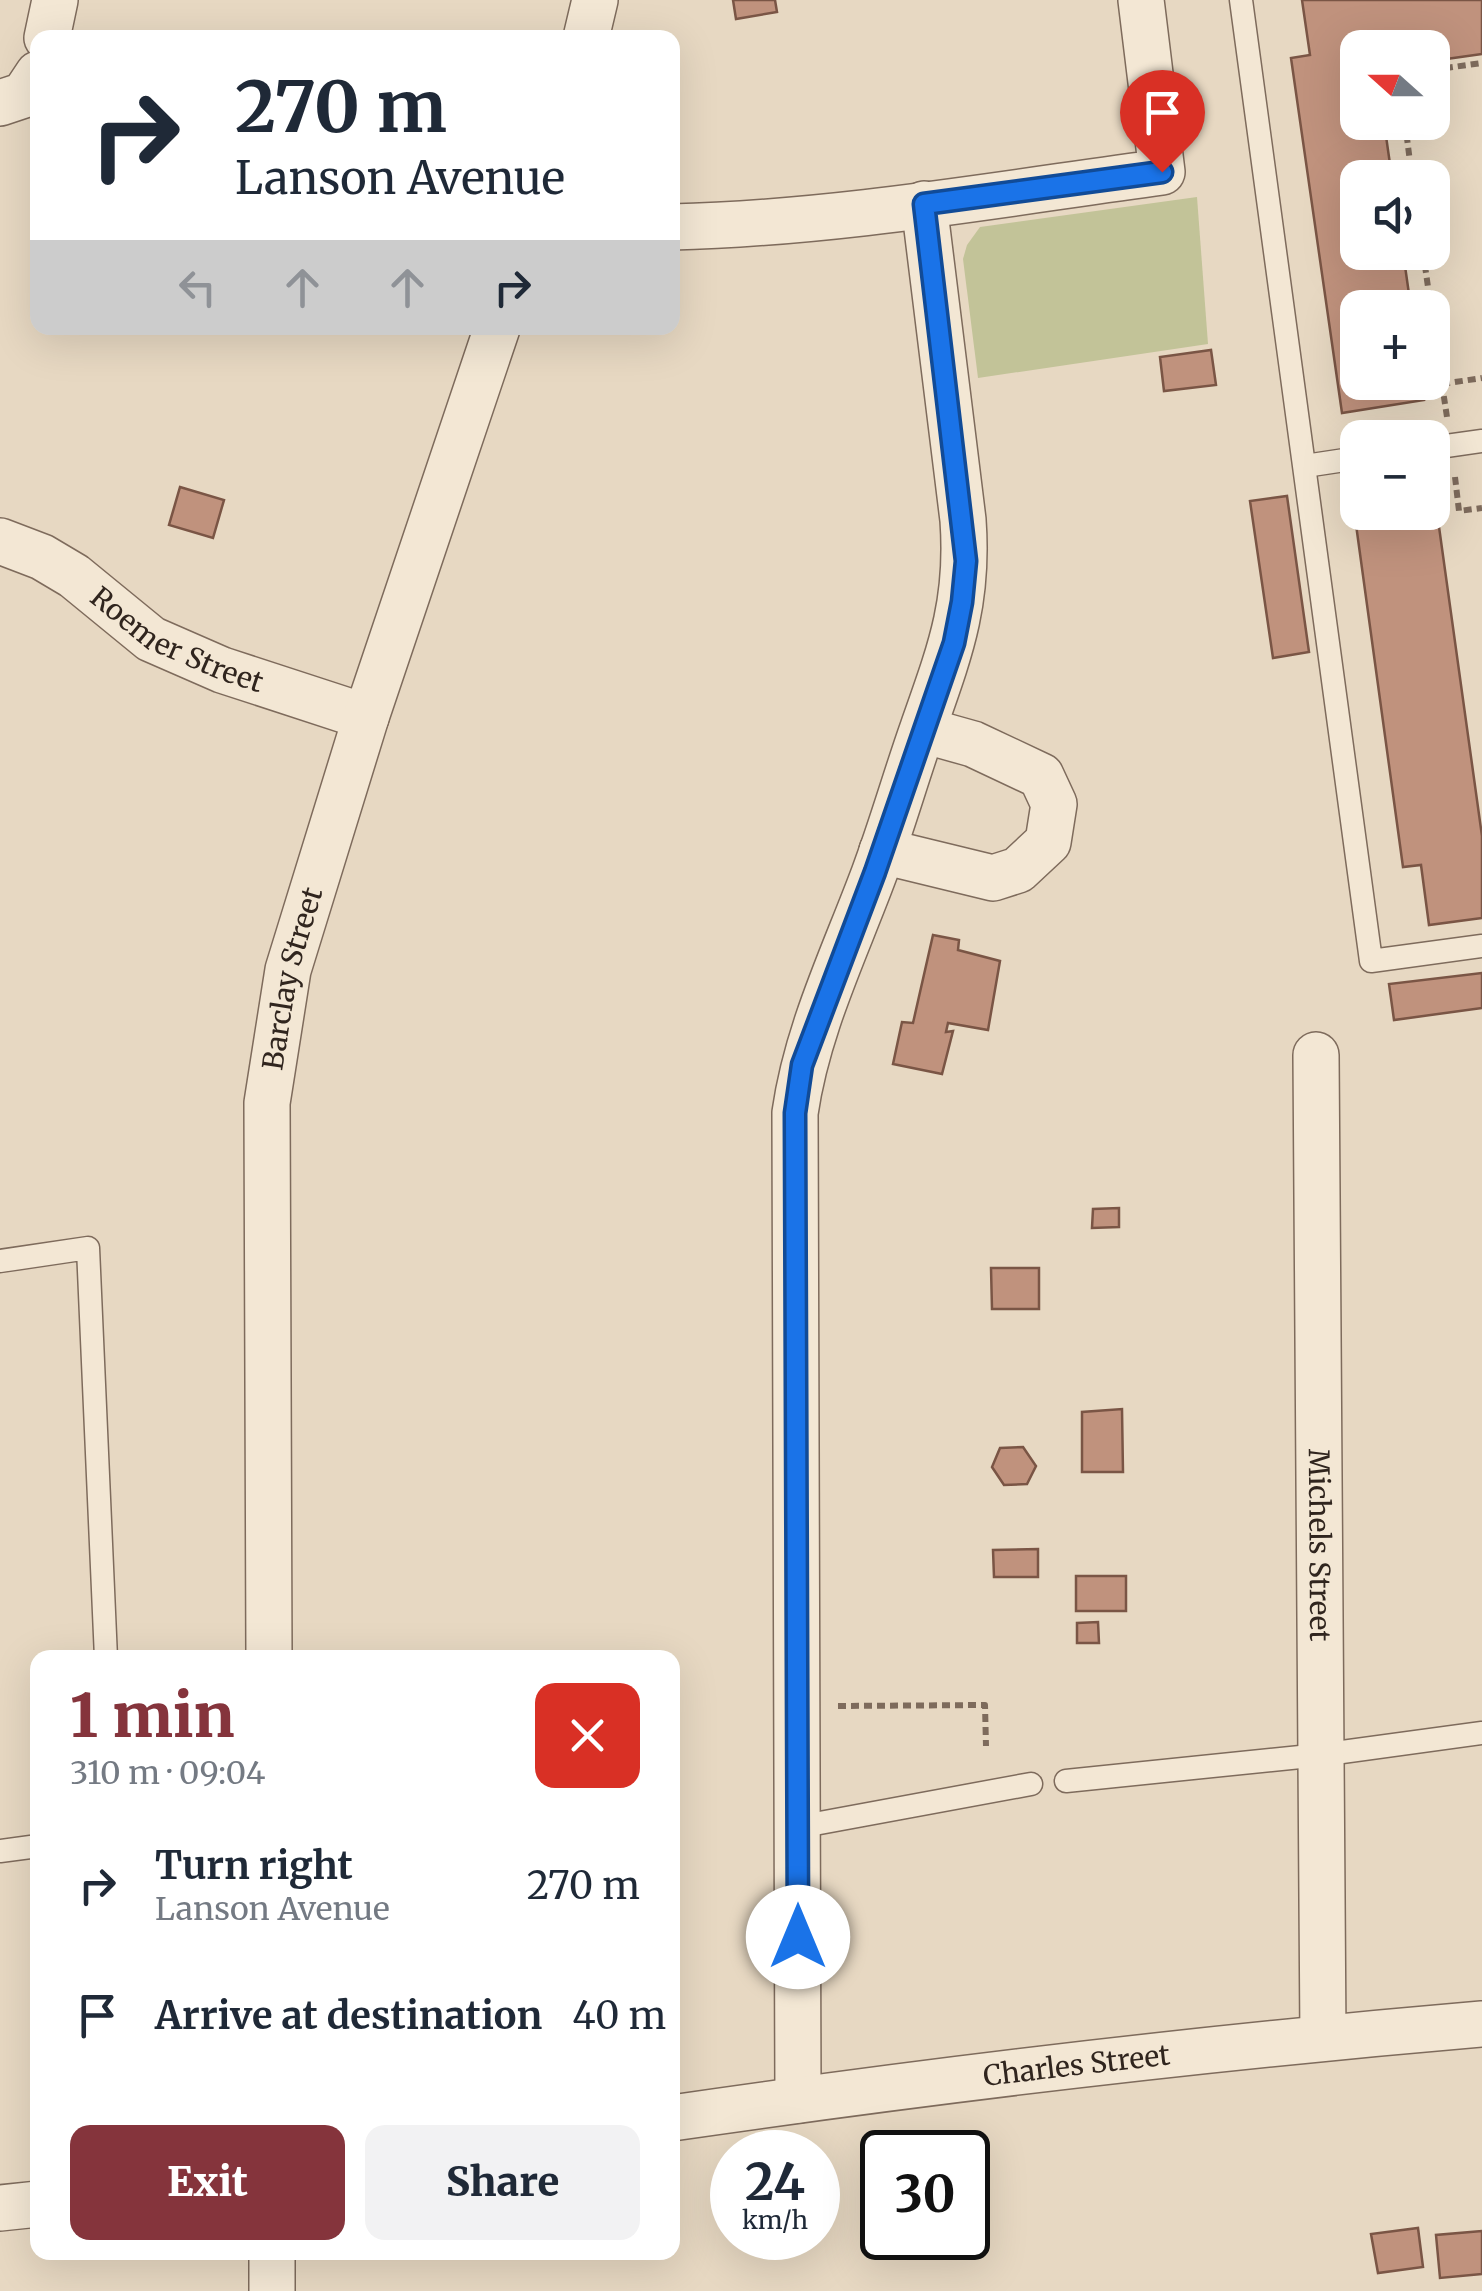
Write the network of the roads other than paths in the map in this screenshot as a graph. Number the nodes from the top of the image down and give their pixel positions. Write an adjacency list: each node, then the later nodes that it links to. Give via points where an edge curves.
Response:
1 (56, 0): 5 (street)
2 (595, 0): 6 (street)
3 (1141, 0): 9 (street, via 1162,172)
4 (1241, 0): 15 (lane)
5 (49, 30)
6 (588, 30)
7 (30, 85): 8 (street)
8 (0, 103)
9 (924, 204): 10 (street); 18 (street, via 966,561 954,643)
10 (680, 228)
11 (495, 335): 17 (street, Barclay Street)
12 (1482, 440): 13 (lane)
13 (1450, 445)
14 (1340, 461): 15 (lane)
15 (1304, 466): 20 (lane, via 1371,960)
16 (0, 540): 17 (street, Roemer Street, via 74,576 151,640)
17 (366, 717): 24 (street, Barclay Street, via 288,970 266,1103)
18 (923, 730): 19 (street); 19 (street, via 973,744 1041,776 1054,804 1048,842 1018,870 993,878)
19 (882, 850): 29 (street, via 802,1065 795,1113)
20 (1482, 946)
21 (1316, 1055): 26 (street, Michels Street)
22 (0, 1261): 23 (lane, via 88,1248)
23 (106, 1650)
24 (269, 1650)
25 (1482, 1733): 26 (lane)
26 (1320, 1755): 27 (lane); 33 (street, Michels Street)
27 (1066, 1781)
28 (1030, 1784): 29 (lane)
29 (798, 1828): 34 (street)
30 (30, 1847): 31 (lane)
31 (0, 1851)
32 (1482, 2024): 33 (street, Charles Street)
33 (1323, 2038): 34 (street, Charles Street)
34 (798, 2100): 35 (street, Charles Street)
35 (680, 2117)
36 (30, 2205): 37 (street)
37 (0, 2208)
38 (272, 2260): 39 (street)
39 (272, 2291)

